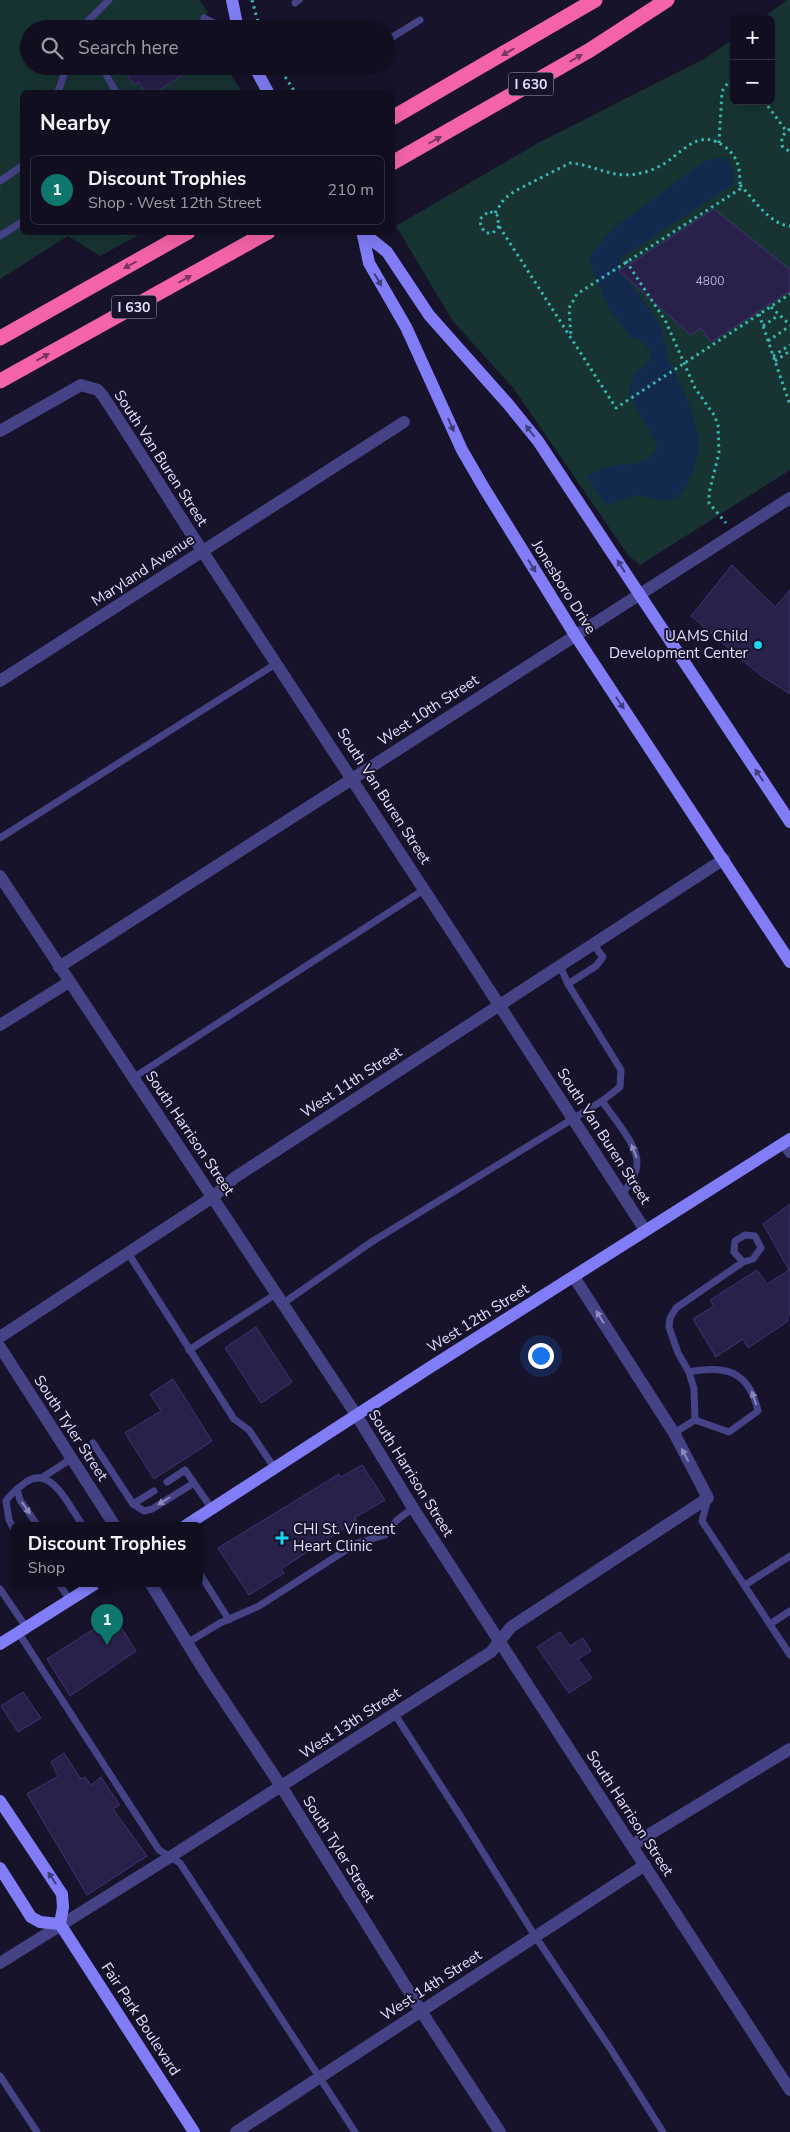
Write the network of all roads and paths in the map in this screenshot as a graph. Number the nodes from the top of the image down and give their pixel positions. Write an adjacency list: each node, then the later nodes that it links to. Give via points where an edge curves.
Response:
1 (109, 0): 7 (lane)
2 (232, 0): 9 (street)
3 (252, 0): 10 (path)
4 (595, 0): 23 (highway, I 630, one-way to 23)
5 (667, 0): 27 (highway, I 630, one-way to 5, via 590,50)
6 (204, 18): 8 (lane)
7 (89, 20)
8 (208, 20)
9 (236, 20)
10 (258, 20)
11 (420, 20): 12 (lane)
12 (395, 35)
13 (64, 75): 18 (lane)
14 (106, 75): 19 (lane)
15 (259, 75): 20 (street)
16 (284, 75): 21 (path)
17 (730, 82): 25 (path, via 722,92)
18 (59, 90)
19 (115, 90)
20 (267, 90)
21 (294, 90)
22 (767, 105): 24 (path)
23 (395, 116)
24 (788, 131): 26 (path, via 781,141)
25 (719, 143): 30 (path, via 736,159 741,175); 31 (path, via 700,140 691,143 666,163 642,173 613,175 570,163 515,191 504,199)
26 (790, 152)
27 (395, 162)
28 (20, 167): 29 (lane)
29 (0, 181)
30 (740, 185): 34 (path, via 774,219); 40 (path, via 740,189)
31 (495, 213): 33 (path); 33 (path, via 485,212 480,219 481,227 490,234)
32 (20, 223): 39 (lane)
33 (500, 226): 47 (path)
34 (790, 226)
35 (183, 235): 48 (highway, I 630, one-way to 48)
36 (263, 235): 55 (highway, I 630, one-way to 36)
37 (362, 235): 63 (street, Jonesboro Drive, one-way to 63, via 369,264 406,327 462,450)
38 (363, 235): 62 (street, Jonesboro Drive, one-way to 38, via 538,441 429,315 387,252)
39 (0, 236)
40 (626, 262): 47 (path, via 572,300 568,317); 54 (path, via 666,322)
41 (790, 294): 42 (path)
42 (770, 307): 43 (path); 44 (path)
43 (759, 314): 45 (path); 54 (path)
44 (779, 315): 45 (path); 46 (path)
45 (763, 326): 49 (path)
46 (790, 326): 49 (path)
47 (571, 337): 54 (path, via 616,408)
48 (0, 338)
49 (768, 341): 52 (path)
50 (790, 345): 52 (path)
51 (790, 351): 53 (path)
52 (774, 356): 53 (path)
53 (775, 361): 56 (path)
54 (684, 363): 60 (path, via 718,425 720,446 710,483 710,503)
55 (0, 381)
56 (790, 405)
57 (404, 422): 61 (street, Maryland Avenue)
58 (0, 431): 61 (street, South Van Buren Street, via 73,388 81,385 98,390 143,455)
59 (790, 498): 60 (street, West 10th Street)
60 (735, 533): 62 (street, West 10th Street)
61 (202, 551): 64 (street, South Van Buren Street); 65 (street, Maryland Avenue)
62 (639, 595): 63 (street, West 10th Street); 67 (street, Jonesboro Drive, one-way to 62)
63 (575, 635): 66 (street, West 10th Street); 69 (street, Jonesboro Drive, one-way to 69)
64 (277, 663): 66 (street, South Van Buren Street); 68 (lane)
65 (0, 681)
66 (352, 778): 71 (street, South Van Buren Street); 75 (street, West 10th Street)
67 (789, 817)
68 (0, 838)
69 (724, 859): 72 (street, West 11th Street); 73 (street, Jonesboro Drive)
70 (0, 876): 75 (street, South Harrison Street)
71 (425, 890): 78 (street, South Van Buren Street); 80 (lane)
72 (593, 944): 74 (street, West 11th Street); 77 (lane, via 603,957 596,966)
73 (790, 962)
74 (560, 966): 77 (lane); 78 (street, West 11th Street)
75 (59, 967): 76 (street, South Harrison Street)
76 (69, 982): 79 (street); 80 (street, South Harrison Street)
77 (568, 984): 81 (lane, via 622,1070 620,1087)
78 (500, 1005): 82 (street, South Van Buren Street); 85 (street, West 11th Street, via 234,1178)
79 (0, 1025)
80 (133, 1078): 85 (street, South Harrison Street)
81 (602, 1101): 82 (lane); 84 (lane, one-way to 81, via 638,1164 636,1150)
82 (573, 1118): 84 (street, South Van Buren Street); 90 (lane)
83 (788, 1145): 86 (street, West 12th Street)
84 (622, 1195): 86 (street, South Van Buren Street)
85 (213, 1197): 87 (street, West 11th Street); 90 (street, South Harrison Street)
86 (645, 1230): 89 (street, West 12th Street)
87 (128, 1253): 91 (street, West 11th Street); 93 (lane)
88 (743, 1262): 94 (lane, via 676,1308 670,1318 669,1327 678,1353)
89 (574, 1277): 95 (street, West 12th Street); 97 (street, one-way to 89)
90 (279, 1299): 93 (lane); 95 (street, South Harrison Street)
91 (0, 1337)
92 (0, 1347): 99 (street, South Tyler Street)
93 (190, 1350): 100 (lane, via 234,1419 249,1430)
94 (689, 1372): 96 (lane, via 694,1390); 96 (lane, one-way to 94, via 729,1432 758,1411 751,1390 732,1372 709,1368)
95 (357, 1416): 100 (street, West 12th Street); 108 (street, South Harrison Street)
96 (695, 1420): 97 (lane)
97 (674, 1433): 106 (street, one-way to 97)
98 (93, 1444): 107 (lane)
99 (72, 1459): 101 (lane); 112 (street, South Tyler Street)
100 (274, 1469): 109 (street, West 12th Street)
101 (43, 1478): 104 (lane, via 33,1477); 111 (lane, via 53,1482)
102 (167, 1482): 103 (lane, via 185,1470)
103 (194, 1482): 107 (lane, one-way to 107, via 152,1509 144,1511); 109 (lane)
104 (16, 1489): 110 (lane, one-way to 110); 114 (lane, via 6,1501)
105 (154, 1491): 107 (lane)
106 (708, 1498): 117 (lane, via 702,1520); 127 (street, West 13th Street, via 511,1627)
107 (133, 1504)
108 (412, 1508): 124 (lane, via 385,1535 357,1543 259,1606); 127 (street, South Harrison Street)
109 (212, 1509): 113 (street, West 12th Street)
110 (35, 1522)
111 (80, 1522)
112 (112, 1522)
113 (191, 1522)
114 (11, 1524)
115 (790, 1556): 117 (lane)
116 (203, 1579): 124 (lane)
117 (745, 1585): 125 (lane)
118 (61, 1587): 122 (lane)
119 (90, 1587): 122 (street)
120 (153, 1587): 128 (street, South Tyler Street)
121 (0, 1589): 126 (lane)
122 (70, 1600): 126 (street)
123 (790, 1611): 125 (lane)
124 (229, 1620): 128 (lane)
125 (770, 1624): 130 (lane)
126 (22, 1630): 129 (street); 136 (lane, via 159,1850)
127 (499, 1641): 131 (street, West 13th Street, via 491,1652); 135 (street, South Harrison Street)
128 (187, 1643): 133 (street, South Tyler Street)
129 (0, 1644)
130 (790, 1654)
131 (394, 1713): 133 (street, West 13th Street); 140 (lane)
132 (790, 1749): 135 (street)
133 (281, 1786): 136 (street, West 13th Street); 142 (street, South Tyler Street)
134 (0, 1801): 139 (street, one-way to 134, via 62,1894)
135 (632, 1845): 137 (street, South Harrison Street)
136 (170, 1857): 139 (street, West 13th Street); 144 (lane, via 180,1863)
137 (645, 1865): 140 (street, West 14th Street); 145 (street, South Harrison Street)
138 (0, 1868): 139 (street, via 31,1917 40,1922)
139 (60, 1924): 141 (street, West 13th Street); 147 (street, Fair Park Boulevard)
140 (535, 1936): 142 (street, West 14th Street); 151 (lane)
141 (0, 1962)
142 (421, 2011): 144 (street, West 14th Street); 150 (street, South Tyler Street)
143 (0, 2076): 146 (lane)
144 (320, 2078): 148 (street, West 14th Street); 149 (lane)
145 (790, 2090)
146 (37, 2132)
147 (194, 2132)
148 (236, 2132)
149 (355, 2132)
150 (500, 2132)
151 (663, 2132)

